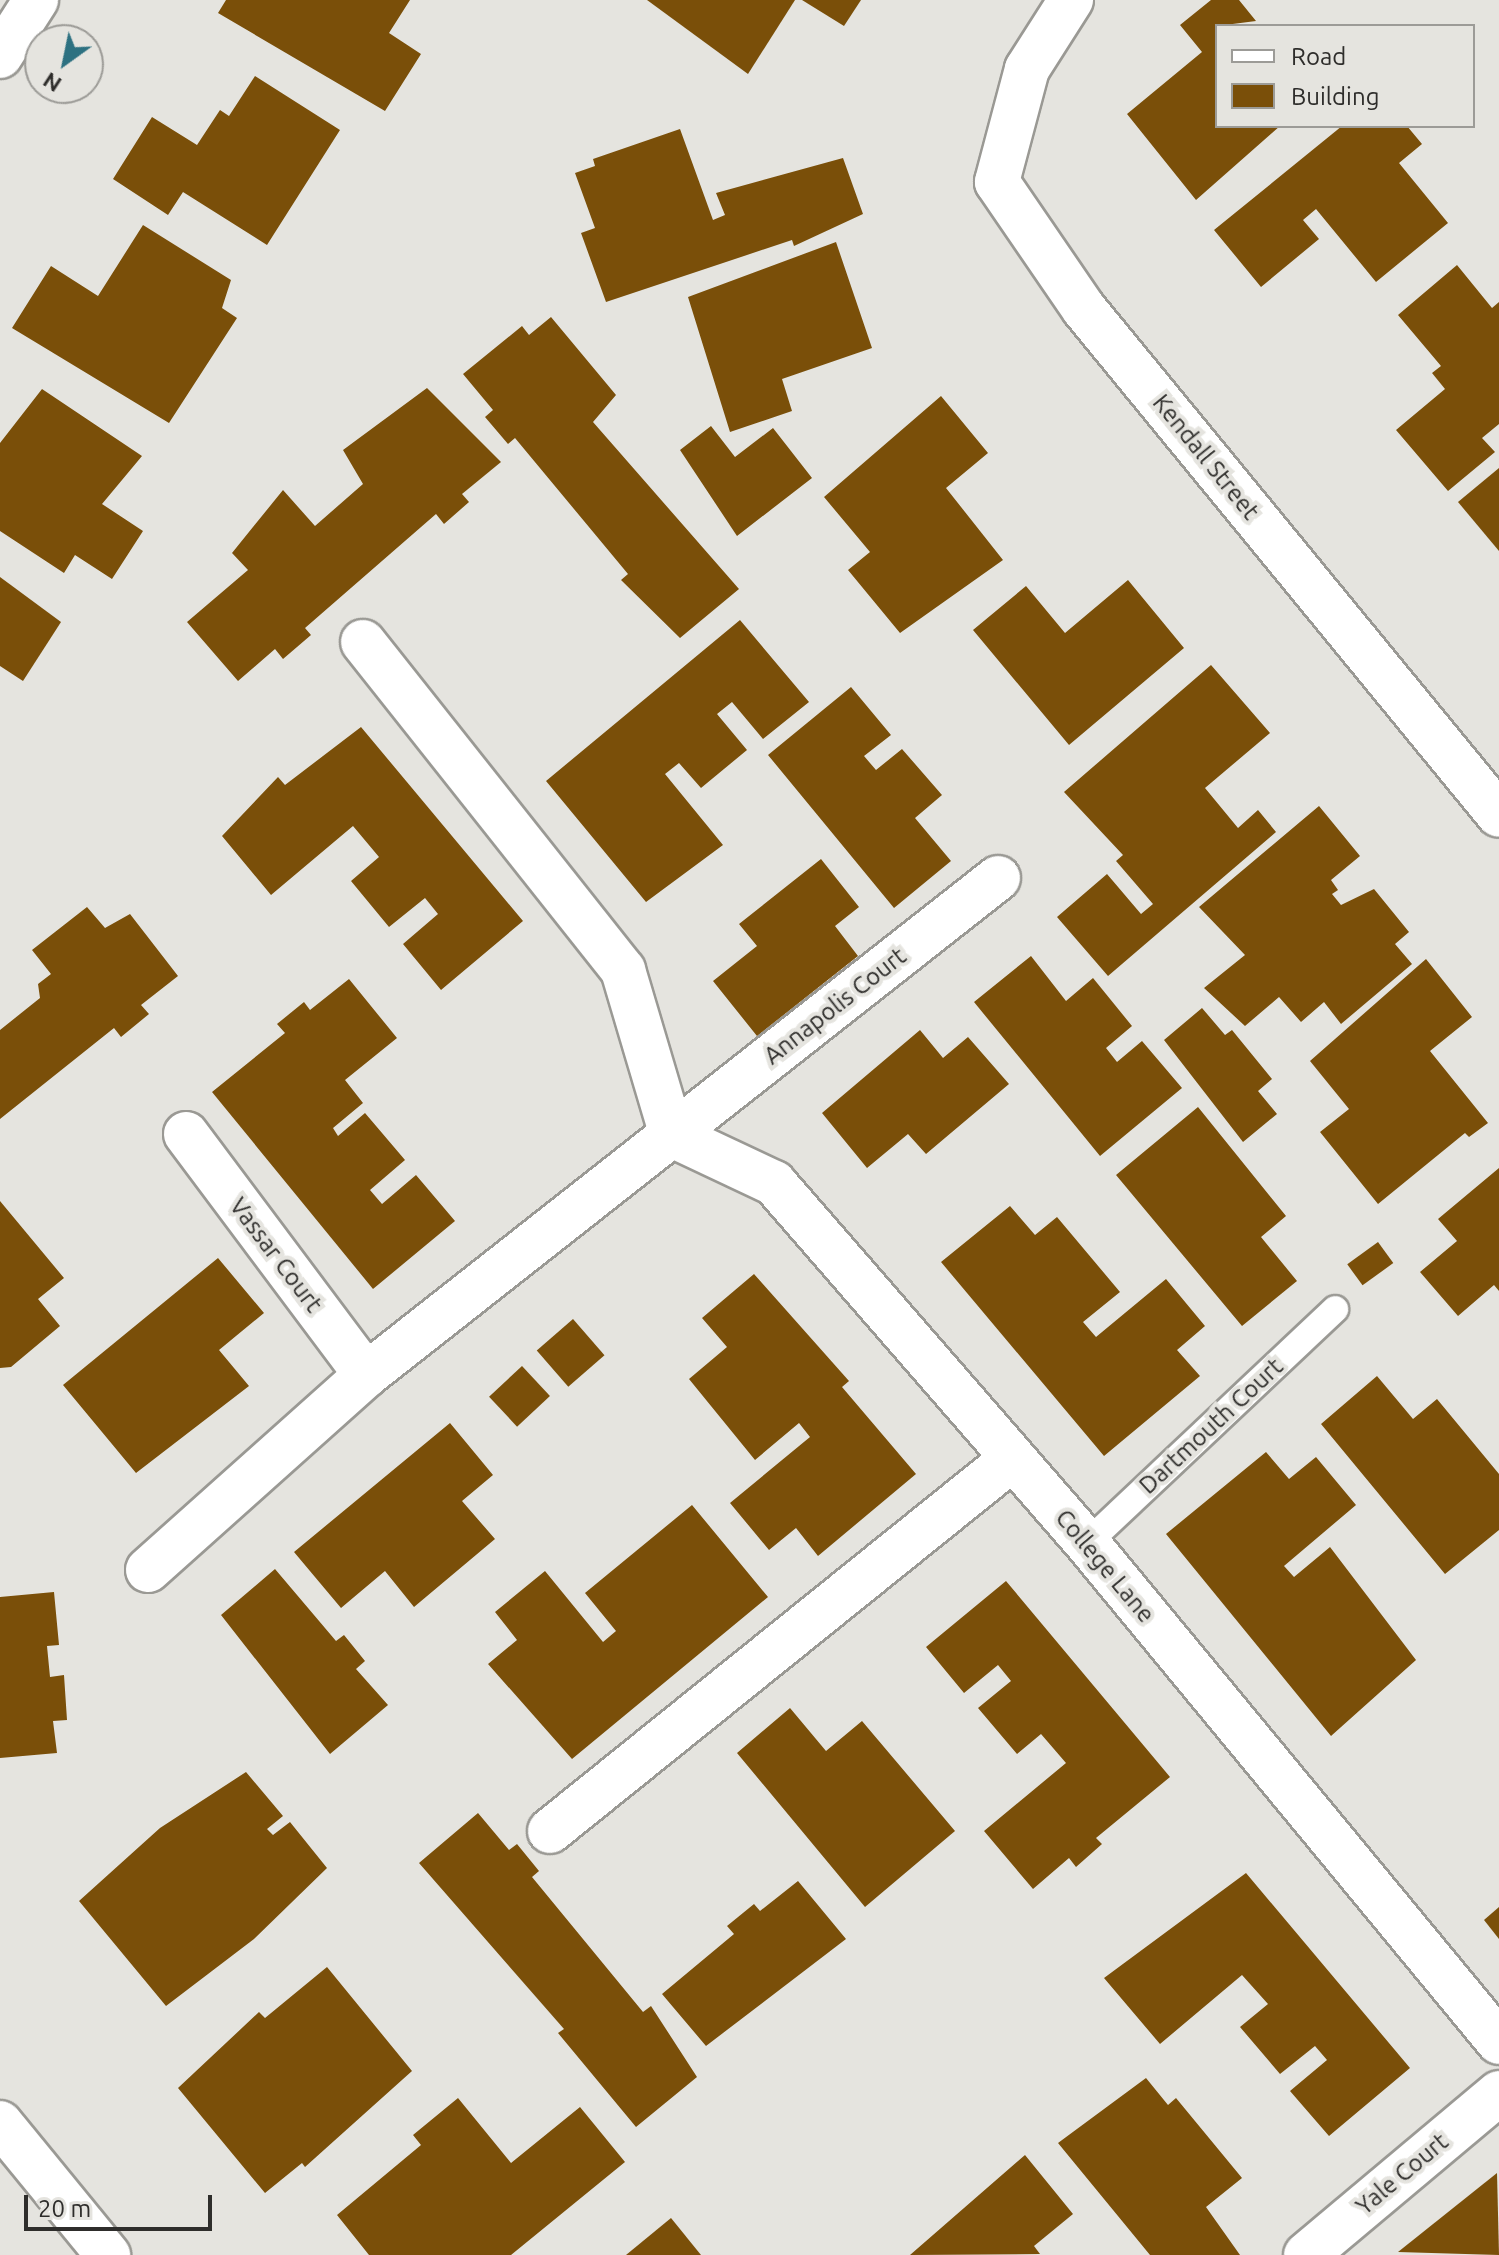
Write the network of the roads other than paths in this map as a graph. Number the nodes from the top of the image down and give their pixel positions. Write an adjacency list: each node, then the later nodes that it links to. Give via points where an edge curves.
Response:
1 (36, 0): 3 (street)
2 (1071, 0): 5 (street, Kendall Street, via 1027,69 997,182 1084,309)
3 (0, 56)
4 (363, 642): 8 (street, via 623,970)
5 (1499, 815)
6 (998, 878): 8 (street, Annapolis Court)
7 (186, 1134): 10 (street, Vassar Court)
8 (672, 1135): 10 (street, Annapolis Court); 11 (street, College Lane, via 774,1183)
9 (1335, 1309): 12 (lane, Dartmouth Court)
10 (366, 1375): 13 (street, Annapolis Court)
11 (1012, 1459): 12 (street, College Lane); 14 (street)
12 (1087, 1543): 15 (street, College Lane)
13 (148, 1570)
14 (550, 1831)
15 (1499, 2042)
16 (1499, 2093): 19 (street, Yale Court)
17 (0, 2123): 18 (street)
18 (108, 2255)
19 (1306, 2255)

